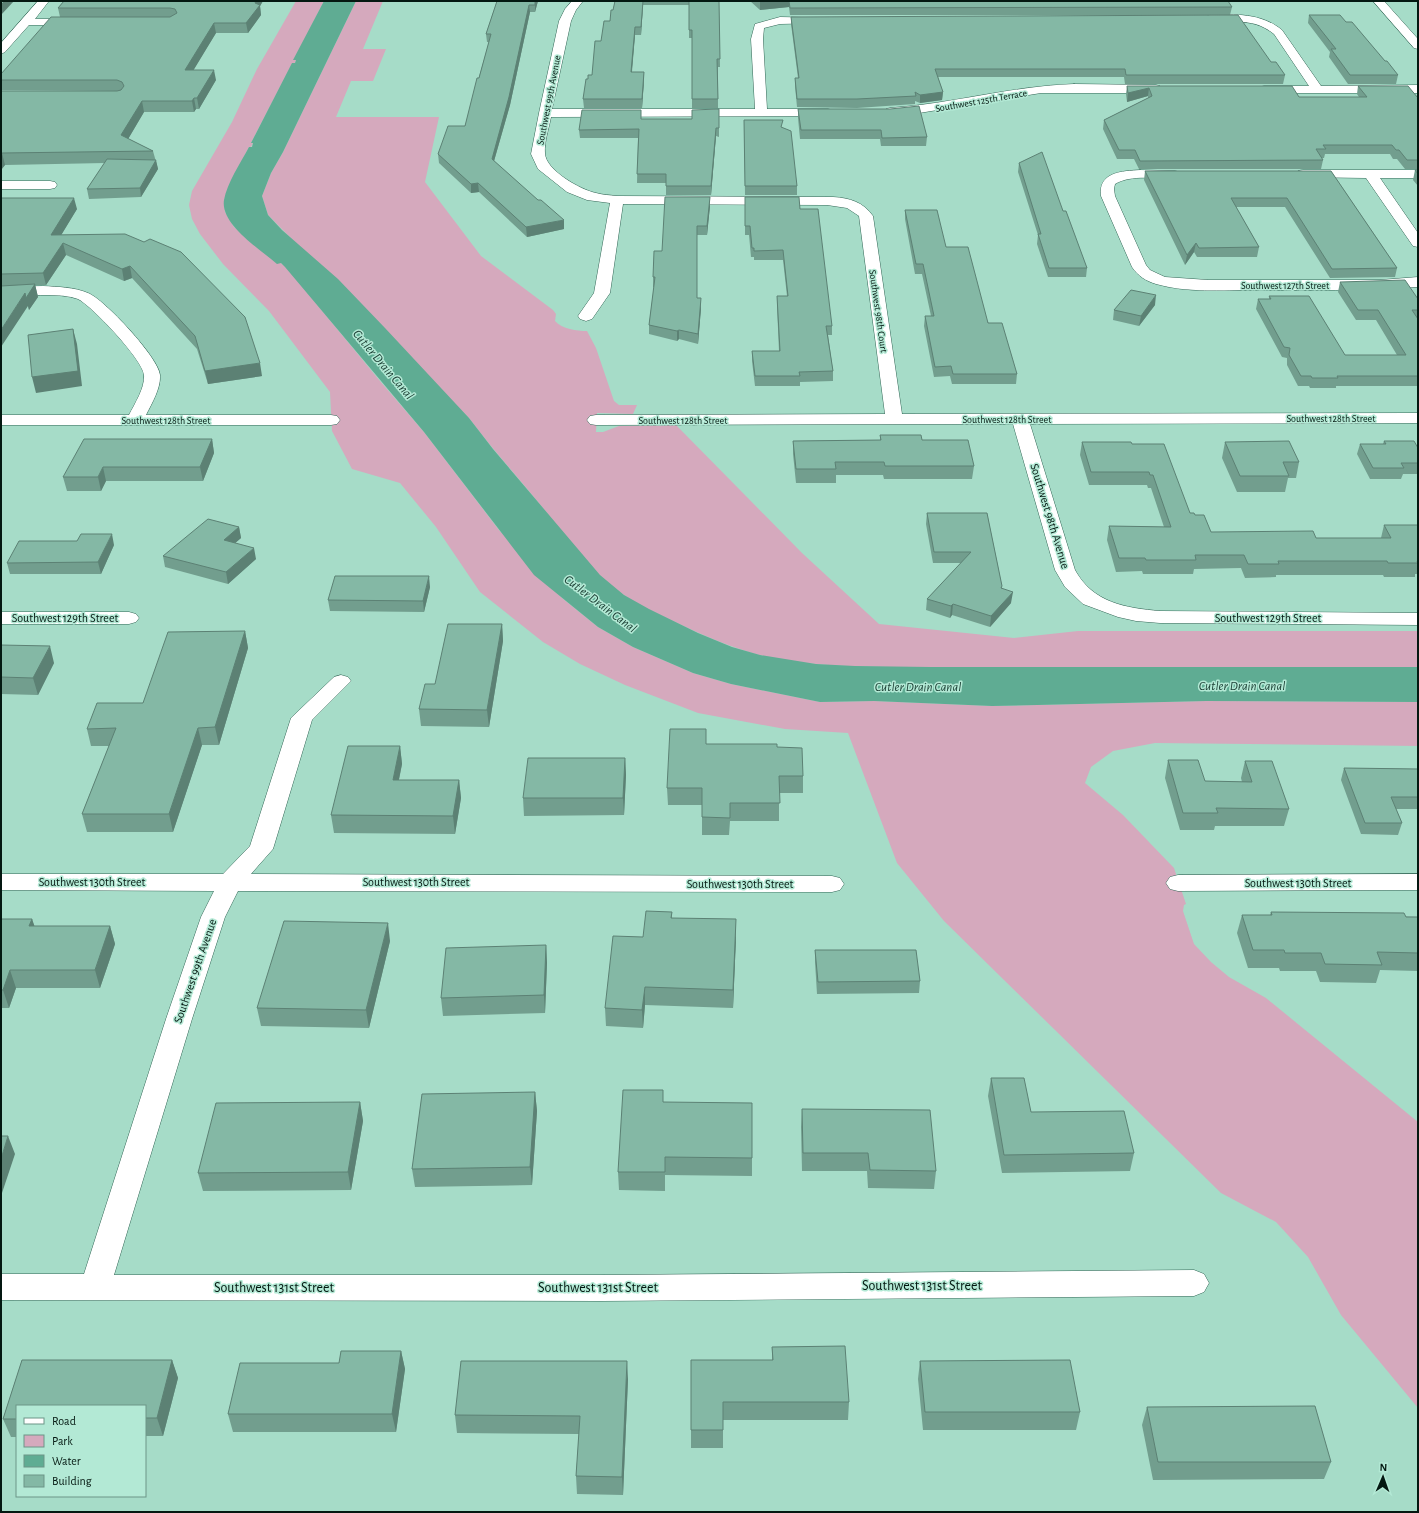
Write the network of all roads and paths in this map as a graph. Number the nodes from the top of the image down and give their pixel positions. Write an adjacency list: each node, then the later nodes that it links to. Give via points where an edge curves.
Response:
1 (44, 1): 6 (street)
2 (578, 1): 14 (street, Southwest 99th Avenue, via 570,9 565,20)
3 (1378, 1): 8 (street)
4 (1196, 18): 11 (street, via 1235,19 1271,26 1278,32)
5 (834, 20): 15 (street, via 787,20 760,26 757,39)
6 (24, 22): 7 (street); 9 (street)
7 (86, 22)
8 (1418, 46)
9 (1, 50)
10 (1171, 89): 17 (street, Southwest 125th Terrace, via 1042,90 1006,94 925,110)
11 (1316, 89): 12 (street); 13 (street)
12 (1418, 89)
13 (1254, 90)
14 (545, 113): 15 (street); 24 (street, Southwest 99th Avenue, via 538,148 544,166 559,181 581,194 592,198)
15 (761, 113): 16 (street)
16 (839, 113)
17 (876, 113)
18 (1291, 174): 19 (street)
19 (1370, 174): 20 (street); 26 (street)
20 (1418, 174)
21 (1188, 175): 27 (street, Southwest 127th Street, via 1134,175 1114,179 1108,185 1108,196 1139,267 1142,272 1153,278 1179,284 1201,285 1380,285)
22 (1, 185): 23 (street)
23 (50, 185)
24 (617, 200): 25 (street, Southwest 99th Avenue, via 821,201 843,202); 29 (street, via 602,293)
25 (855, 206): 36 (street, Southwest 98th Court, via 866,216)
26 (1418, 243)
27 (1418, 282)
28 (1, 292): 33 (street, via 75,294 89,299 101,310 137,348 151,368 152,375 146,396)
29 (586, 316)
30 (1418, 418): 31 (street, Southwest 128th Street)
31 (1020, 419): 36 (street, Southwest 128th Street); 37 (street, Southwest 98th Avenue, via 1065,570 1072,583 1090,600)
32 (1, 420): 33 (street, Southwest 128th Street)
33 (135, 420): 34 (street, Southwest 128th Street)
34 (331, 420)
35 (596, 420): 36 (street, Southwest 128th Street)
36 (894, 420)
37 (1118, 611): 40 (street, Southwest 129th Street, via 1160,617)
38 (1, 618): 39 (street, Southwest 129th Street)
39 (130, 618)
40 (1418, 619)
41 (341, 681): 43 (street, Southwest 99th Avenue, via 302,718 261,849)
42 (1, 882): 43 (street, Southwest 130th Street)
43 (230, 882): 46 (street, Southwest 130th Street); 49 (street, Southwest 99th Avenue, via 213,917)
44 (1418, 882): 45 (street, Southwest 130th Street)
45 (1178, 883)
46 (832, 884)
47 (1194, 1283): 49 (street, Southwest 131st Street, via 601,1288)
48 (1, 1287): 49 (street, Southwest 131st Street)
49 (95, 1287)

